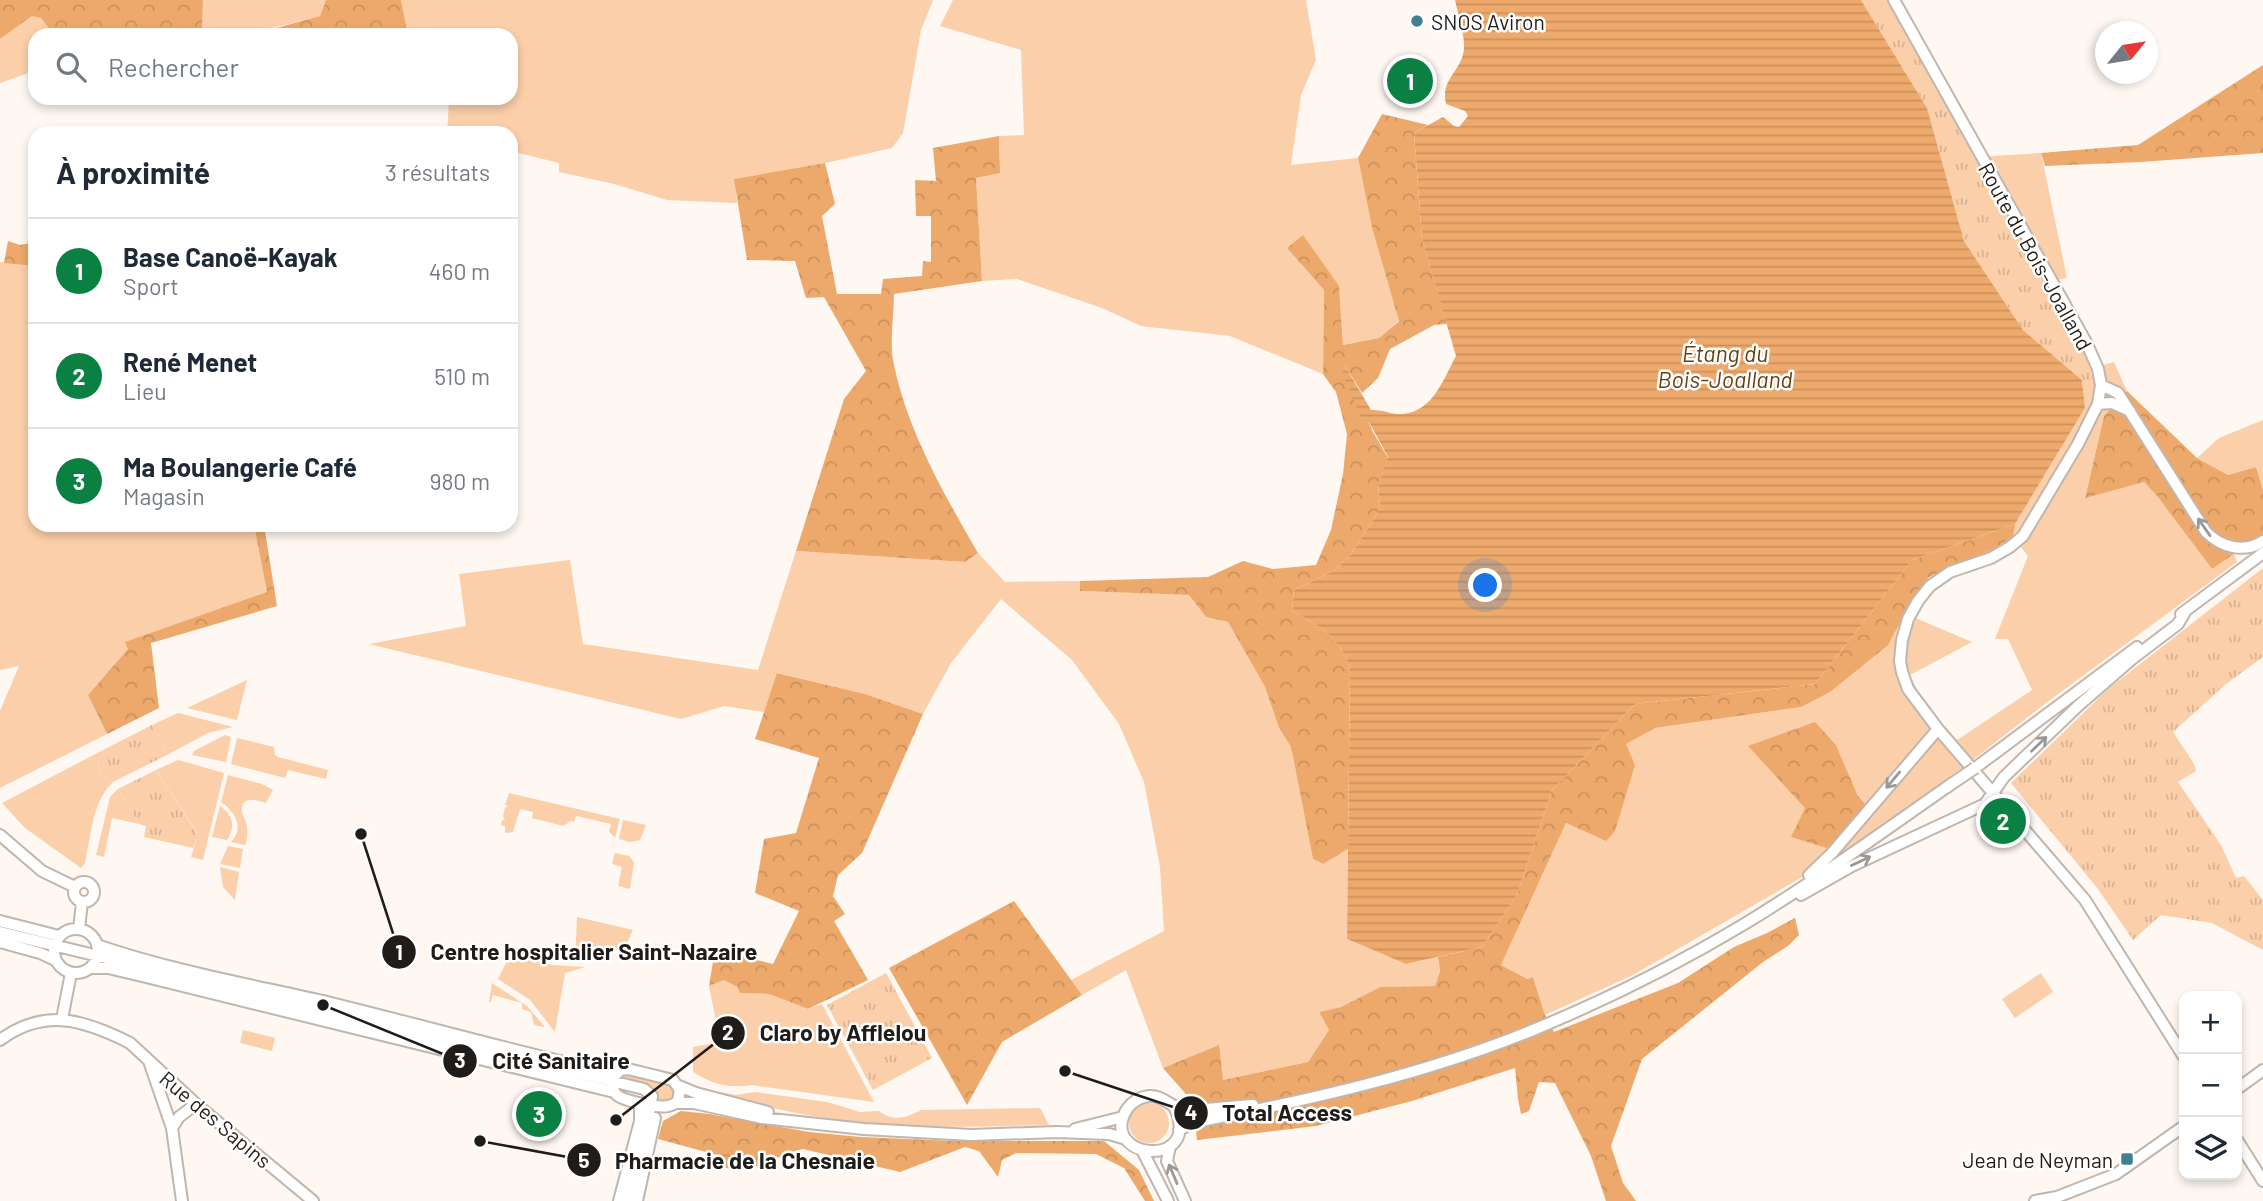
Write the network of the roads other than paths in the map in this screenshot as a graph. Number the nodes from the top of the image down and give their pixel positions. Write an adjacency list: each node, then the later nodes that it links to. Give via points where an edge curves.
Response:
1 (1894, 0): 2 (main road, Route du Bois-Joalland, via 2087,344)
2 (2101, 385): 3 (main road, Route du Bois-Joalland); 4 (main road, via 2118,393)
3 (2098, 404): 4 (main road, via 2112,403); 8 (main road, Route du Bois-Joalland, via 2023,536 1991,558 1940,577 1908,619 1902,640 1902,672 1908,689)
4 (2132, 412): 5 (main road, one-way to 4, via 2242,548 2213,538)
5 (2263, 541)
6 (2263, 553): 7 (main road)
7 (2185, 612): 9 (main road, one-way to 7, via 2004,777 2078,706 2178,624); 13 (main road, bridge, via 1947,787)
8 (1938, 729): 9 (main road, Route du Bois-Joalland); 13 (main road, one-way to 13, via 1832,853)
9 (1993, 794): 13 (main road, one-way to 9, via 1794,899 1985,803); 25 (main road, Route du Bois-Joalland, via 2085,900)
10 (0, 835): 11 (main road, via 40,869)
11 (75, 887): 12 (main road, via 75,896); 12 (main road, via 83,882 93,887 92,899)
12 (82, 902): 15 (main road)
13 (1779, 902): 33 (main road, via 1654,974 1532,1031 1392,1079)
14 (0, 921): 18 (main road)
15 (79, 929): 18 (main road); 19 (main road, via 91,934)
16 (0, 932): 18 (main road)
17 (0, 942): 20 (main road)
18 (54, 942): 19 (main road); 20 (main road)
19 (97, 951): 21 (main road); 29 (main road, via 611,1073)
20 (55, 960): 22 (main road)
21 (90, 968): 22 (main road); 29 (main road, via 108,968)
22 (71, 973): 23 (main road)
23 (62, 1019): 24 (main road, via 17,1029); 26 (main road, Rue des Sapins, via 130,1043)
24 (0, 1040)
25 (2182, 1054)
26 (149, 1061): 28 (main road, Rue des Sapins); 30 (main road)
27 (2263, 1070): 31 (main road)
28 (166, 1076): 30 (main road); 36 (main road, Rue des Sapins)
29 (615, 1082): 32 (main road, via 628,1069 668,1078); 34 (main road, via 622,1099); 37 (main road, via 649,1092)
30 (157, 1084): 41 (main road)
31 (2242, 1085)
32 (679, 1086): 35 (main road); 40 (main road)
33 (1300, 1101): 38 (main road); 43 (main road, via 1192,1123)
34 (638, 1102): 37 (main road); 52 (main road, via 640,1121)
35 (676, 1103): 37 (main road); 40 (main road, via 694,1102)
36 (195, 1104): 41 (main road); 51 (main road, Rue des Sapins)
37 (654, 1106): 53 (main road); 54 (main road)
38 (1174, 1107): 39 (main road, via 1166,1099 1145,1096 1135,1100); 43 (main road)
39 (1123, 1117): 44 (main road); 45 (main road)
40 (797, 1122): 44 (main road, via 971,1135)
41 (172, 1128): 50 (main road)
42 (2179, 1129): 57 (main road, via 2116,1174)
43 (1179, 1130): 46 (main road)
44 (1057, 1132): 45 (main road)
45 (1126, 1139): 48 (main road)
46 (1170, 1146): 48 (main road, via 1157,1153); 56 (main road, one-way to 46, via 1167,1161)
47 (2242, 1147): 49 (main road)
48 (1143, 1152): 55 (main road)
49 (2263, 1181)
50 (182, 1201)
51 (313, 1201)
52 (619, 1201)
53 (629, 1201)
54 (637, 1201)
55 (1168, 1201)
56 (1185, 1201)
57 (2035, 1201)

